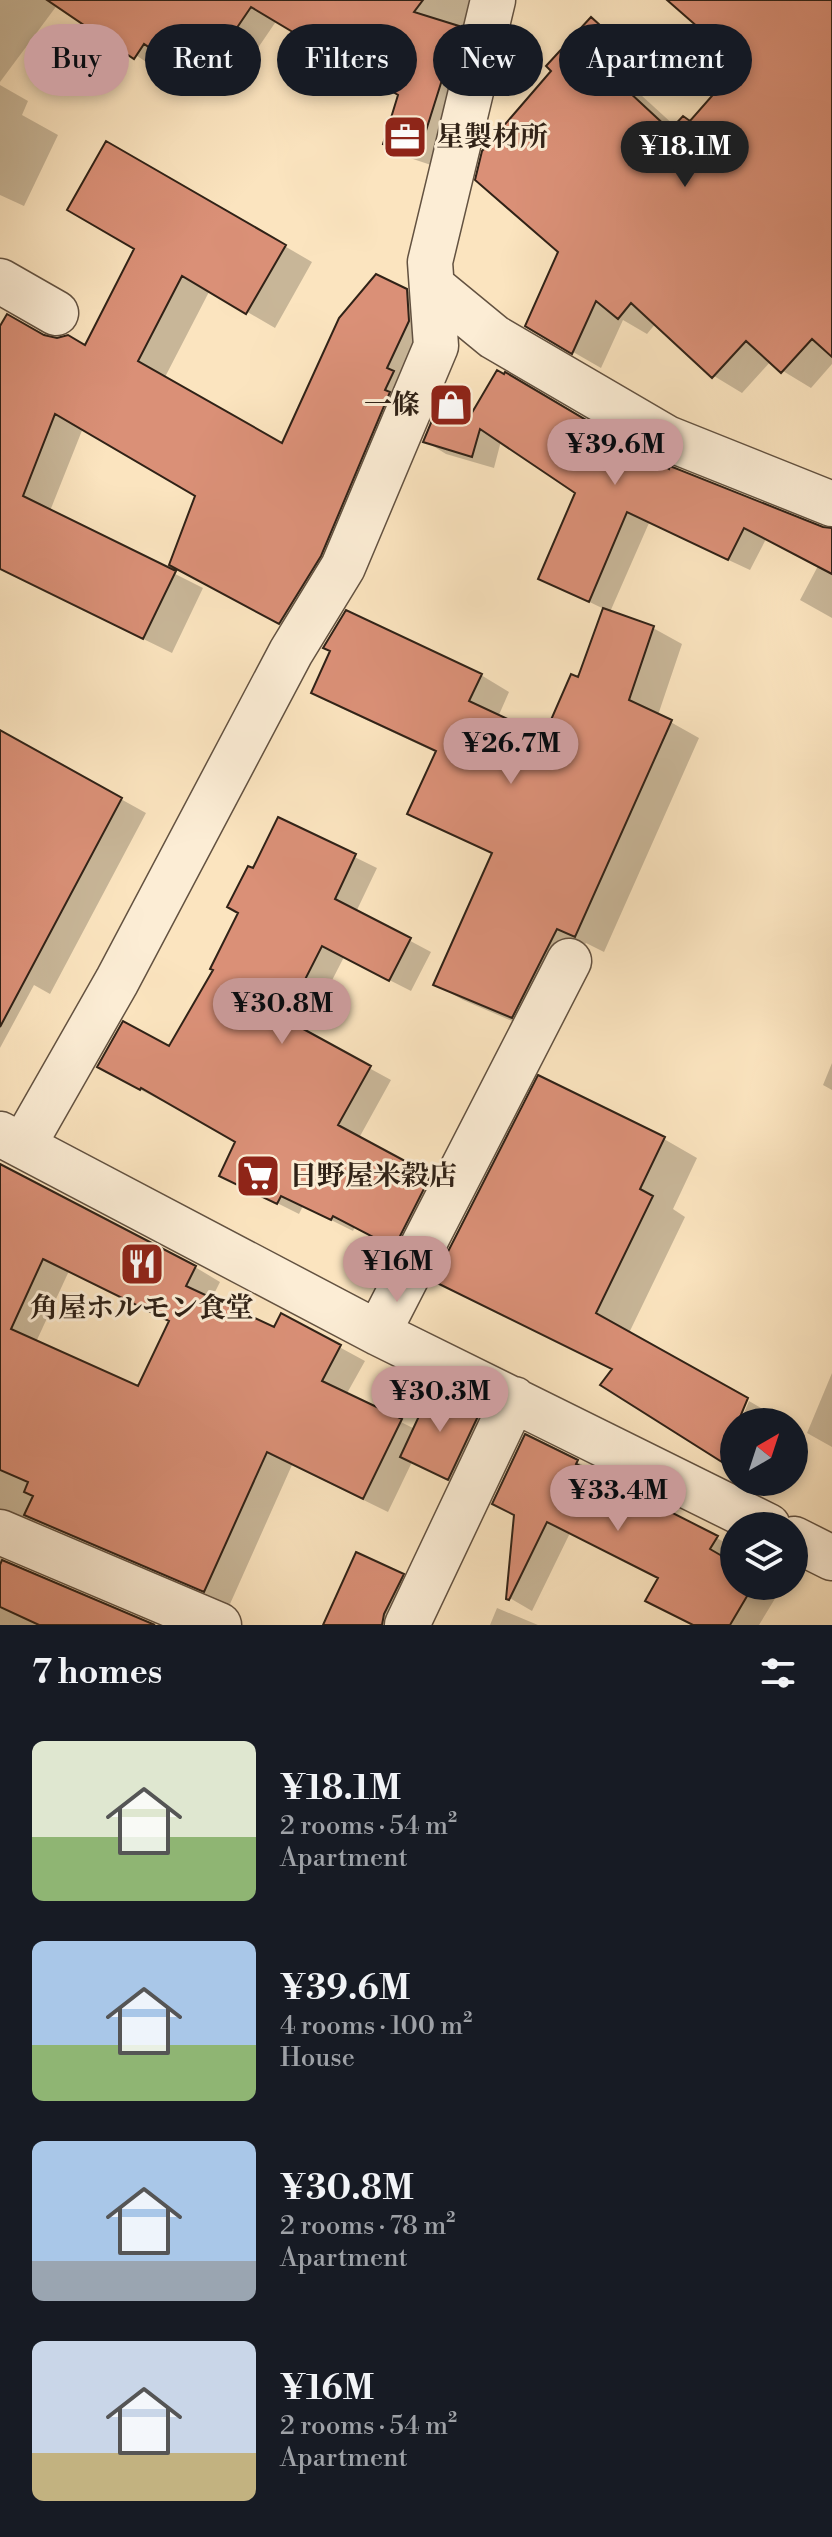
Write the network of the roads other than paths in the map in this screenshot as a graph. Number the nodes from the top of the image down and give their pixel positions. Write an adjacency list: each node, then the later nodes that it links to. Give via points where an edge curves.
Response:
1 (493, 0): 3 (street, via 430,262)
2 (0, 281): 4 (street)
3 (432, 286): 5 (street, via 494,337 667,438); 7 (street, via 436,346 343,567 291,652 125,968)
4 (56, 313)
5 (832, 504)
6 (569, 961): 8 (street)
7 (12, 1140): 8 (street)
8 (378, 1333): 9 (street)
9 (514, 1399): 10 (street); 15 (street)
10 (740, 1512)
11 (0, 1532): 14 (street)
12 (808, 1546): 13 (street)
13 (832, 1558)
14 (219, 1625)
15 (407, 1625)

